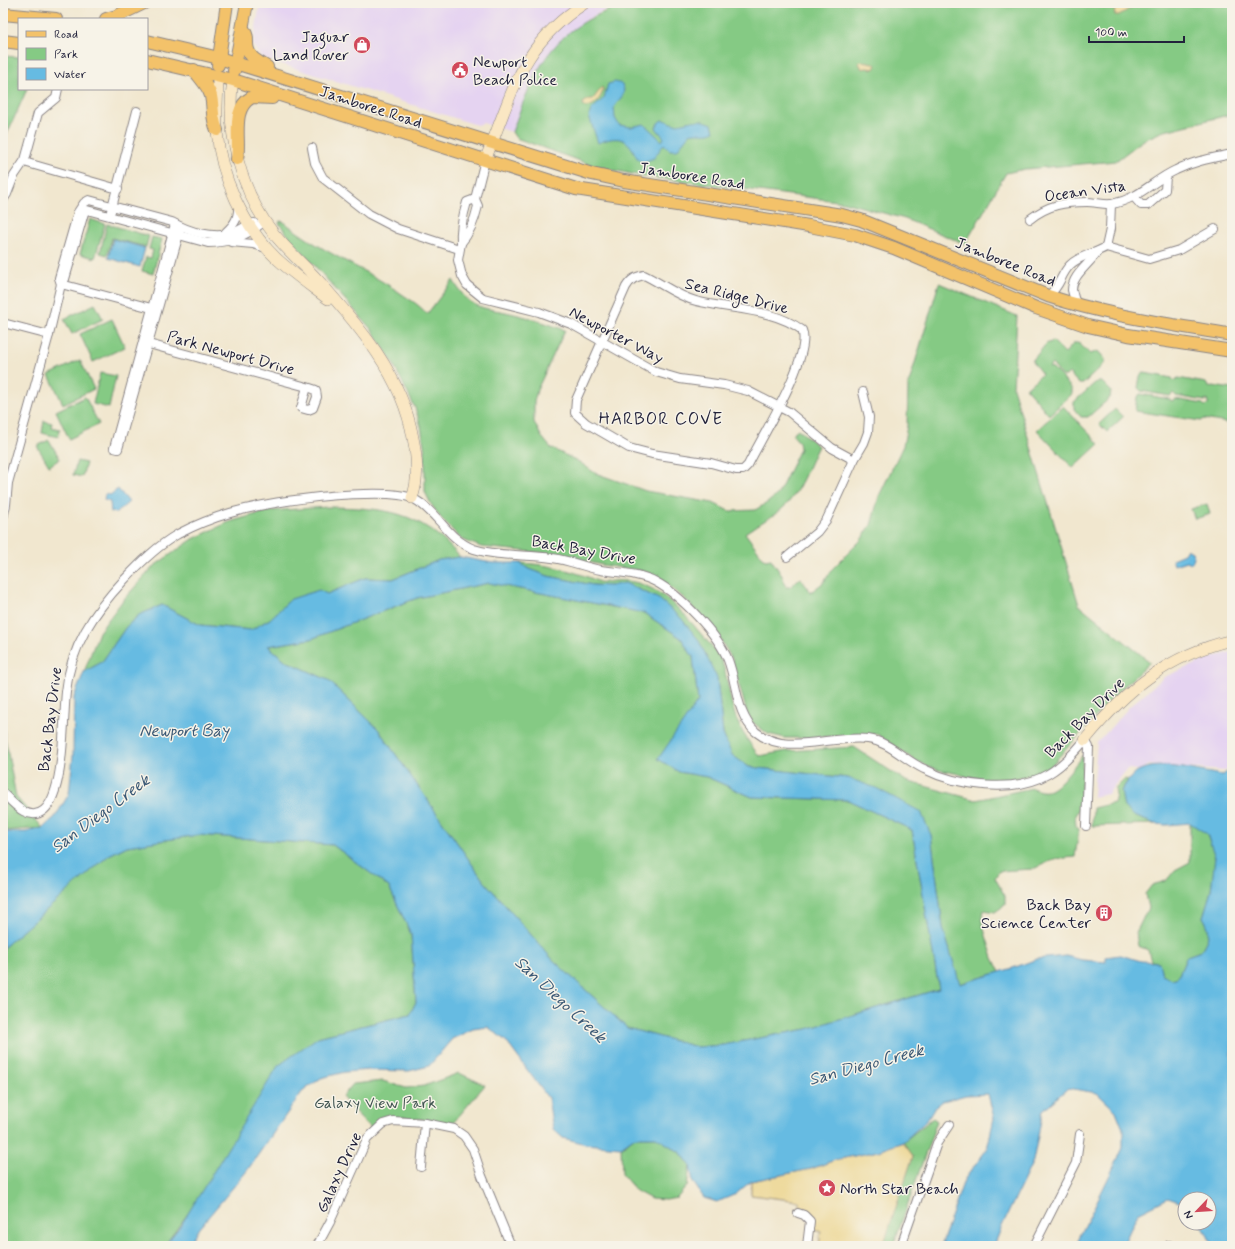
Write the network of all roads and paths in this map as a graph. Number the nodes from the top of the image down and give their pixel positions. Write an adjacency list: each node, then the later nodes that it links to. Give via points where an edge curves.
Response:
1 (144, 3): 7 (main road)
2 (227, 3): 14 (main road)
3 (247, 3): 10 (main road)
4 (585, 3): 25 (street, via 559,22 539,42 529,57 511,91)
5 (3, 14): 6 (main road)
6 (45, 18)
7 (110, 18)
8 (3, 20): 9 (main road)
9 (18, 22)
10 (242, 27): 16 (main road); 18 (main road, via 247,34 250,54)
11 (3, 41): 13 (main road)
12 (148, 41): 14 (main road, Jamboree Road)
13 (18, 43)
14 (219, 58): 16 (main road, Jamboree Road); 19 (main road)
15 (148, 60): 17 (main road, Jamboree Road)
16 (235, 63): 18 (main road, Jamboree Road); 20 (main road)
17 (194, 70): 19 (main road, Jamboree Road); 24 (main road, via 209,89 212,119)
18 (273, 74): 25 (main road, Jamboree Road)
19 (218, 76): 20 (main road, Jamboree Road); 24 (street)
20 (233, 80): 22 (main road, Jamboree Road); 28 (street, via 231,131)
21 (58, 90): 30 (street, via 56,98 38,113)
22 (300, 100): 28 (main road, via 257,96 245,101 238,118); 29 (main road, Jamboree Road)
23 (137, 111): 32 (street)
24 (217, 130): 36 (street, via 220,153)
25 (493, 142): 29 (street); 56 (main road, Jamboree Road, via 592,174 624,181 861,220)
26 (312, 148): 49 (street, via 315,163 323,178 369,214 398,229)
27 (1232, 154): 31 (street, Ocean Vista, via 1192,163)
28 (237, 159): 43 (street)
29 (485, 160): 34 (street, Newporter Way); 65 (main road, Jamboree Road, via 576,189 855,235 894,248 1036,308 1088,326 1128,335)
30 (24, 162): 32 (street); 35 (street)
31 (1166, 176): 33 (street, Ocean Vista); 33 (street, via 1165,190 1148,205 1141,205)
32 (118, 189): 38 (street)
33 (1134, 197): 37 (street, Ocean Vista)
34 (475, 199): 41 (street, Newporter Way, via 467,202 463,213); 44 (street, Newporter Way, via 478,206)
35 (3, 200)
36 (237, 202): 45 (street); 48 (street, via 235,224)
37 (1110, 204): 42 (street, Ocean Vista, via 1086,202 1052,206 1042,209); 50 (street, via 1110,229)
38 (112, 206): 39 (street, via 93,200); 40 (street); 47 (street)
39 (85, 207): 40 (street); 55 (street, via 65,279)
40 (110, 215): 47 (street)
41 (464, 219): 44 (street); 49 (street, Newporter Way, via 460,232)
42 (1030, 219)
43 (265, 220): 45 (street); 59 (street, via 283,244)
44 (472, 222): 49 (street, Newporter Way, via 468,235)
45 (251, 227): 48 (street); 51 (street)
46 (1214, 229): 50 (street, via 1179,250 1149,259)
47 (177, 230): 48 (street, via 208,243); 58 (street, Park Newport Drive)
48 (226, 238): 51 (street)
49 (460, 246): 63 (street, Newporter Way, via 458,260 462,276 467,285 479,295 558,318)
50 (1106, 247): 52 (street)
51 (268, 250): 59 (street, via 297,276)
52 (1097, 252): 53 (street, via 1089,253 1070,265); 54 (street)
53 (1066, 271): 54 (street); 56 (street, via 1056,290)
54 (1077, 276): 57 (street, via 1072,289)
55 (61, 284): 58 (street); 61 (street)
56 (1048, 296): 57 (main road, Jamboree Road)
57 (1077, 306): 62 (main road, Jamboree Road, via 1139,320)
58 (155, 309): 64 (street, Park Newport Drive)
59 (346, 313): 71 (street, via 380,355 406,410 416,461 416,488)
60 (3, 322): 61 (street)
61 (49, 335): 70 (street)
62 (1232, 335)
63 (602, 341): 68 (street, Newporter Way, via 656,372 680,379 736,388); 68 (street, Sea Ridge Drive, via 576,400 575,413 586,423 629,448 743,470); 68 (street, Sea Ridge Drive, via 630,280 644,275 674,293 694,301 781,319 802,330 805,343 797,370)
64 (145, 343): 64 (street, Park Newport Drive, via 114,448 118,449); 66 (street, Park Newport Drive)
65 (1232, 351)
66 (307, 387)
67 (863, 392): 69 (street, via 869,417 868,432)
68 (778, 406): 69 (street, Newporter Way, via 800,420 832,448)
69 (854, 460): 73 (street, via 827,519 817,532)
70 (5, 482): 72 (street, via 6,505)
71 (412, 498): 75 (street, Back Bay Drive, via 427,508 452,536 475,549 551,558 603,571 641,575 668,589 686,605 722,648 730,665 746,719 759,734 771,740 791,744 867,738 893,748 925,770 986,786 1017,783 1046,775); 76 (street, Back Bay Drive, via 390,494 331,495 258,505 235,511 180,533 163,544 142,561 97,610 79,644 67,679 59,772 48,805 39,813 27,813)
72 (3, 518)
73 (787, 556)
74 (1232, 640): 75 (street, Back Bay Drive, via 1188,654 1154,672 1108,713)
75 (1085, 740): 77 (street, via 1089,747)
76 (3, 793)
77 (1086, 826)
78 (424, 1123): 81 (street); 83 (street, Galaxy Drive, via 393,1121 384,1124 367,1139); 84 (street, Galaxy Drive, via 454,1129 464,1136 473,1149)
79 (950, 1126): 86 (street, via 937,1143)
80 (1080, 1134): 87 (street, via 1076,1163)
81 (421, 1167)
82 (798, 1213): 85 (street, via 810,1221)
83 (317, 1246)
84 (511, 1246)
85 (807, 1246)
86 (901, 1246)
87 (1034, 1246)

